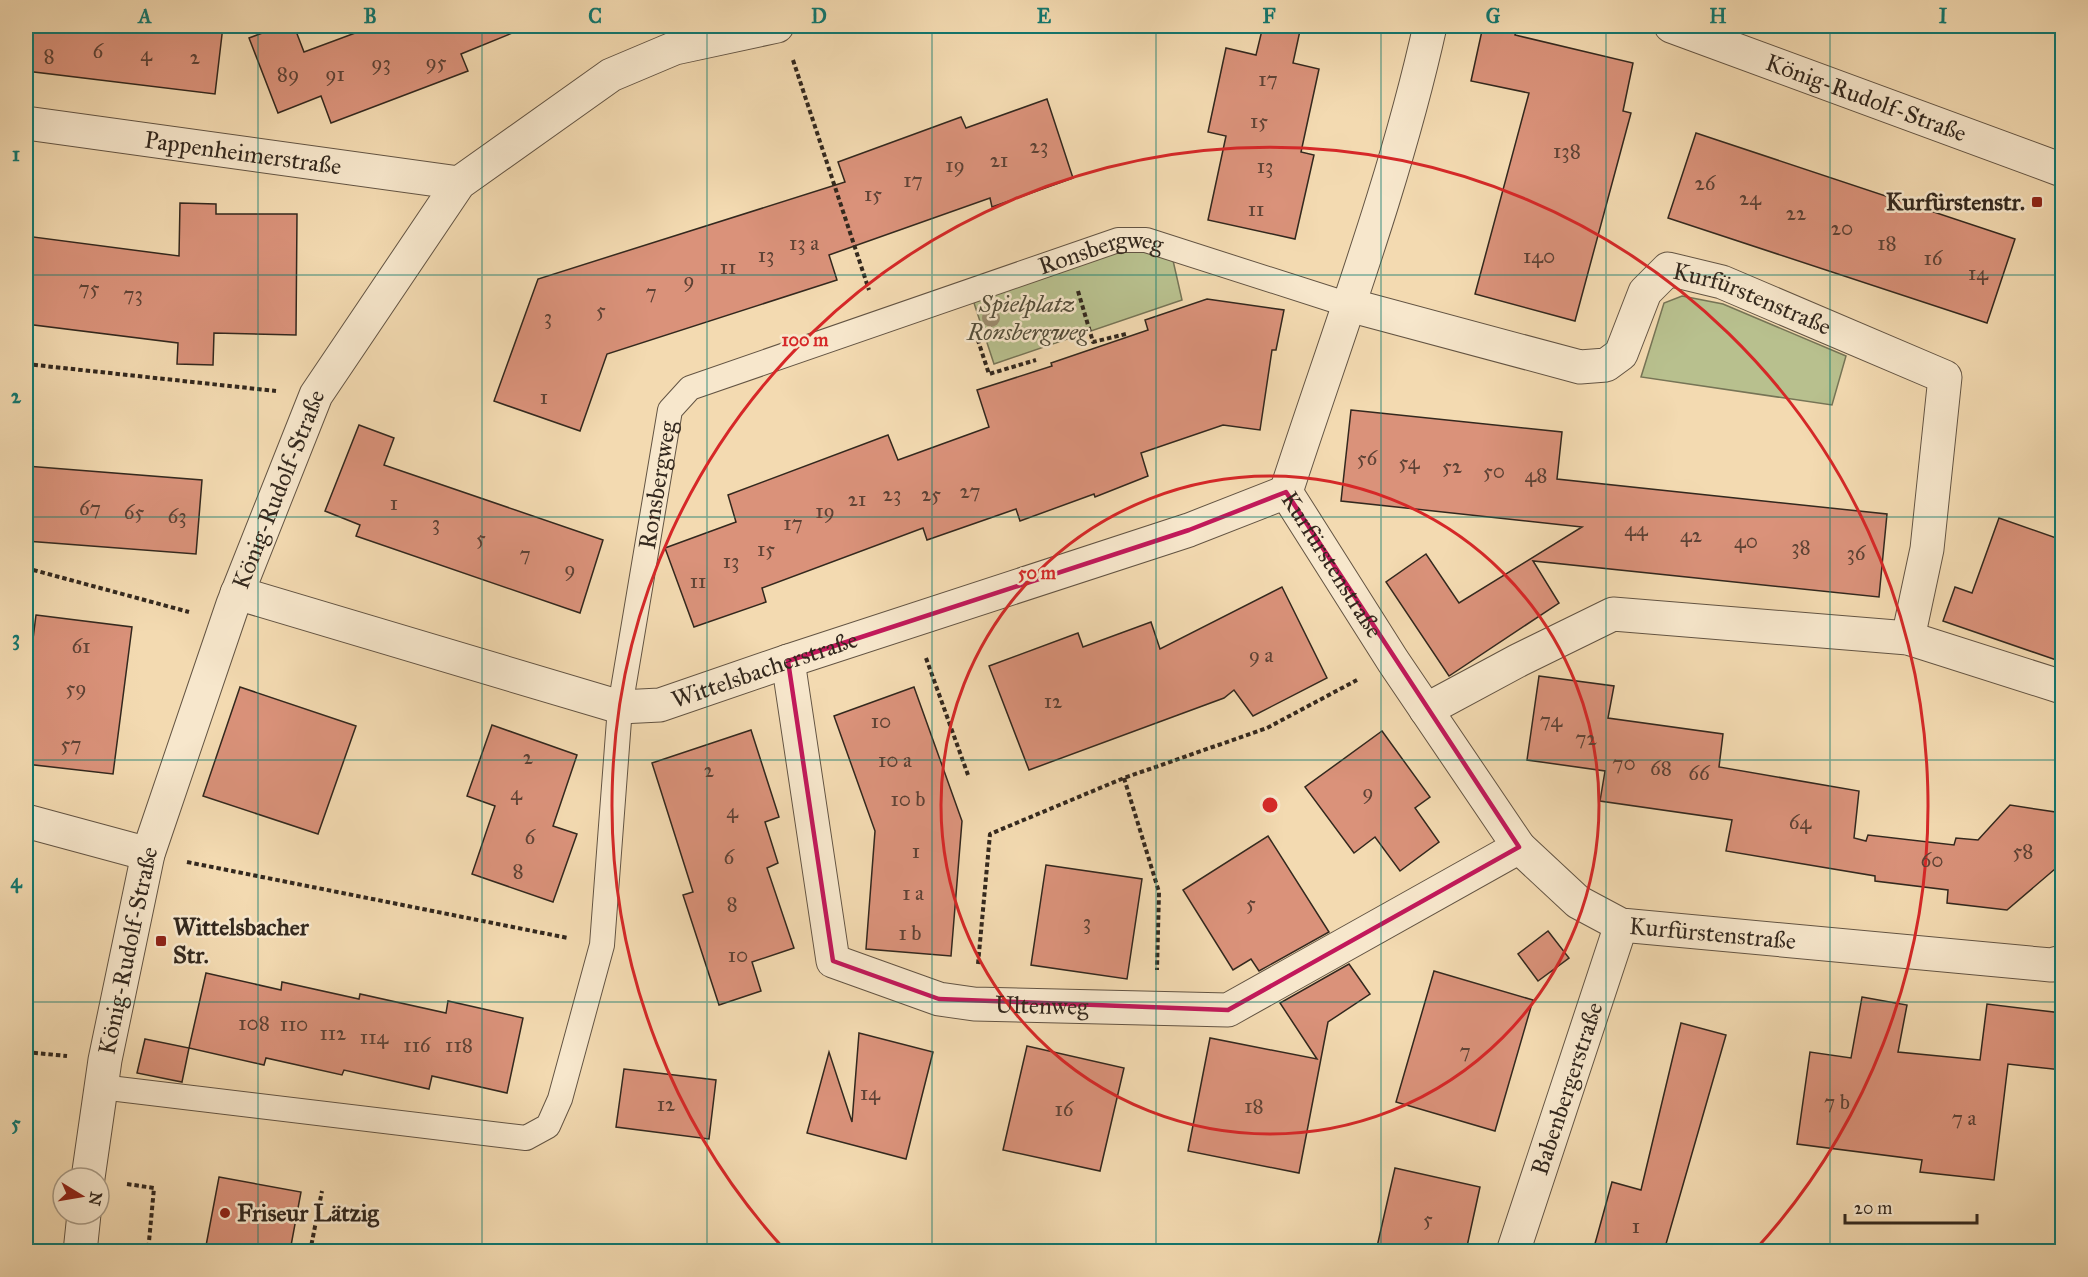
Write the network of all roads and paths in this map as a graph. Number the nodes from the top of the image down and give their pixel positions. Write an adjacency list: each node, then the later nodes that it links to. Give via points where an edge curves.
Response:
1 (1430, 26): 10 (street, Kurfürstenstraße, via 1416,91)
2 (1671, 26): 6 (street, König-Rudolf-Straße)
3 (671, 37): 4 (street, König-Rudolf-Straße, via 733,33); 7 (street, König-Rudolf-Straße)
4 (783, 38): 11 (path)
5 (26, 123): 7 (street, Pappenheimerstraße)
6 (2062, 170)
7 (459, 183): 15 (street, König-Rudolf-Straße)
8 (1068, 259): 9 (lane, Ronsbergweg); 10 (lane, Ronsbergweg, via 1118,240 1146,240); 12 (path, via 1093,342)
9 (963, 293): 11 (lane, Ronsbergweg); 13 (path, via 989,374)
10 (1349, 305): 16 (street, Kurfürstenstraße); 20 (street, Kurfürstenstraße, via 1580,367 1606,365 1621,354 1645,292 1668,269 1722,282 1945,377 1927,549)
11 (880, 322): 24 (lane, Ronsbergweg, via 690,388 670,410)
12 (1125, 334)
13 (1036, 360)
14 (26, 364): 15 (path)
15 (316, 395): 18 (street, König-Rudolf-Straße)
16 (1286, 492): 19 (street, Wittelsbacherstraße, via 1189,530); 22 (street, Kurfürstenstraße)
17 (26, 568): 18 (path)
18 (232, 608): 24 (street, Wittelsbacherstraße); 30 (street, König-Rudolf-Straße)
19 (913, 620): 21 (street, Wittelsbacherstraße); 26 (path)
20 (1908, 638): 23 (street); 25 (street, via 1613,614)
21 (788, 661): 24 (street, Wittelsbacherstraße, via 660,705); 34 (street, Ultenweg, via 833,961 939,999)
22 (1393, 661): 25 (street, Kurfürstenstraße); 27 (path, via 1267,728)
23 (2062, 687)
24 (620, 707): 32 (lane, Ronsbergweg)
25 (1425, 710): 29 (street, Kurfürstenstraße)
26 (968, 775)
27 (1124, 778): 34 (path, via 990,834); 35 (path, via 1159,892)
28 (26, 821): 30 (street)
29 (1519, 847): 31 (street, Kurfürstenstraße, via 1578,902); 35 (street, Ultenweg, via 1228,1010)
30 (148, 854): 32 (path); 36 (street, König-Rudolf-Straße)
31 (1622, 925): 33 (street, Kurfürstenstraße, via 2051,965); 42 (street, Babenbergerstraße)
32 (602, 945): 36 (lane, Ronsbergweg, via 560,1100 548,1126 526,1138)
33 (2062, 962)
34 (974, 1004): 35 (street, Ultenweg)
35 (1156, 1007)
36 (101, 1087): 37 (street, König-Rudolf-Straße)
37 (90, 1166)
38 (322, 1191): 41 (path)
39 (83, 1226): 40 (street)
40 (80, 1251)
41 (310, 1251)
42 (1513, 1251)

